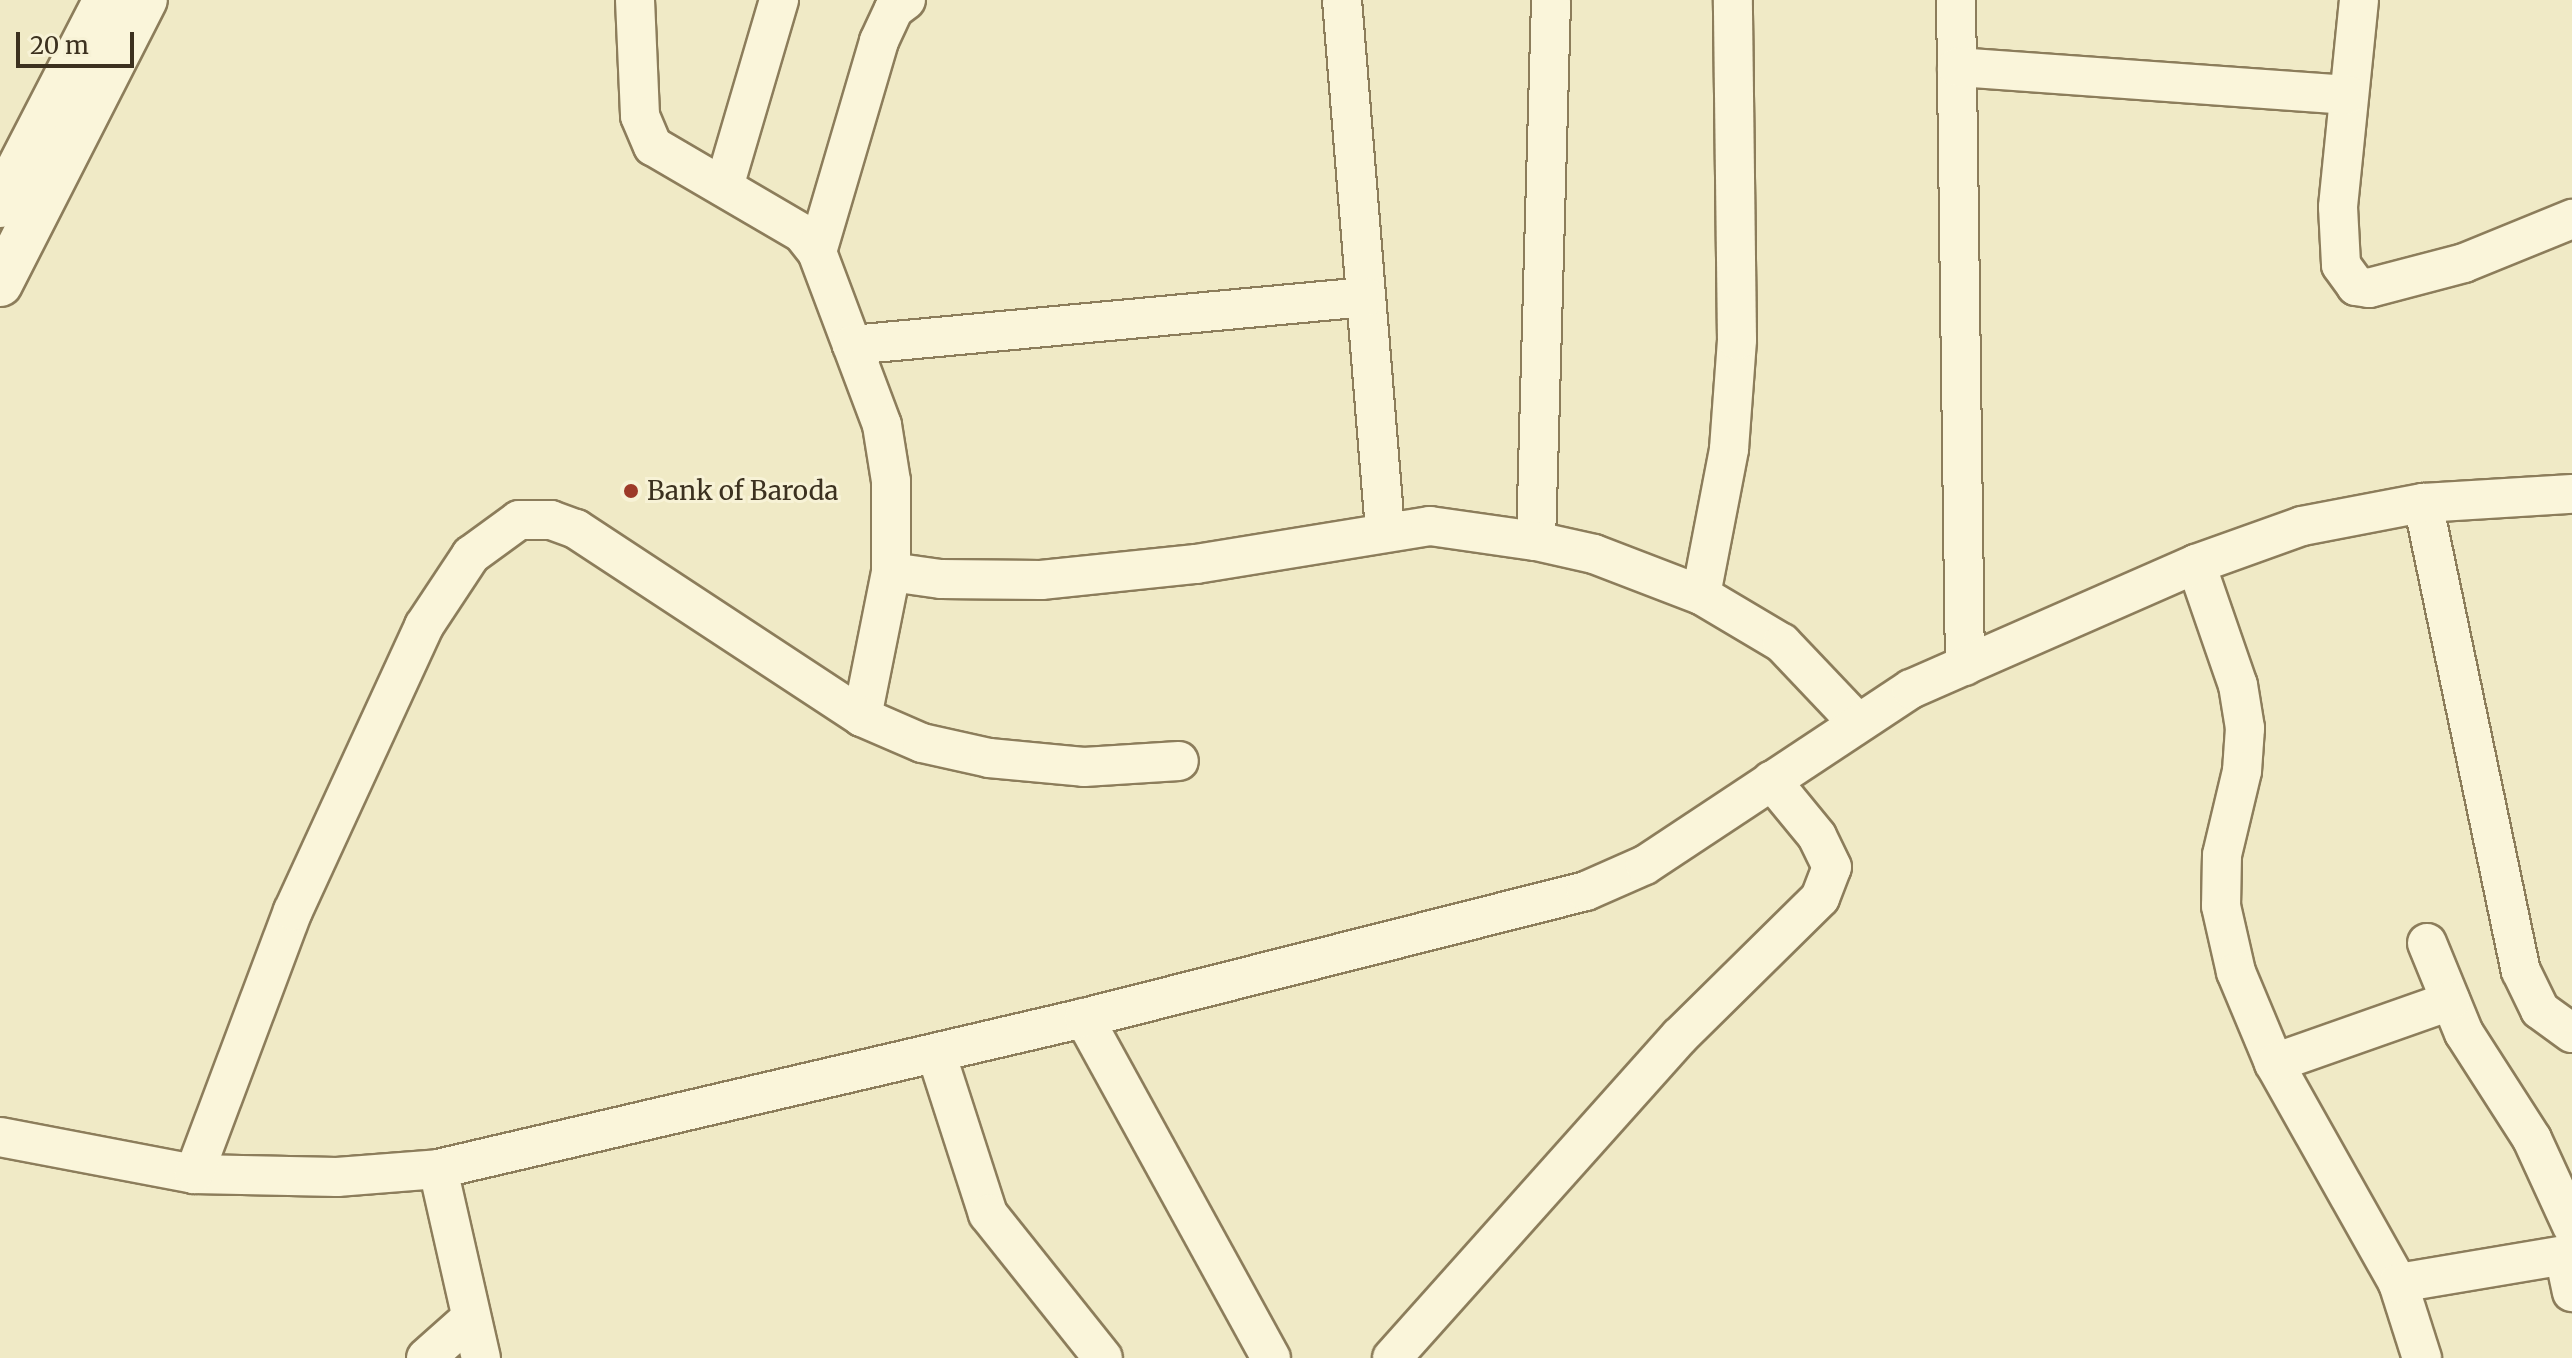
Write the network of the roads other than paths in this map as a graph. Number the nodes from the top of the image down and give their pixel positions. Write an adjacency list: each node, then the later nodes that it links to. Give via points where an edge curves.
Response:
1 (106, 0): 13 (main road)
2 (145, 0): 17 (main road)
3 (635, 0): 14 (street, via 640,116 653,146)
4 (779, 0): 14 (street)
5 (906, 0): 16 (street, via 894,9 879,41)
6 (1342, 0): 18 (street)
7 (1551, 0): 23 (street)
8 (1733, 0): 26 (street, via 1737,340 1729,449)
9 (1956, 0): 11 (street)
10 (2359, 0): 12 (street)
11 (1957, 67): 12 (street); 27 (street)
12 (2347, 95): 15 (street, via 2338,207 2341,265 2356,286 2369,288 2464,263)
13 (6, 178)
14 (724, 187): 16 (street, via 764,206)
15 (2572, 219)
16 (817, 252): 19 (street)
17 (0, 284)
18 (1366, 297): 19 (street); 22 (street)
19 (852, 345): 25 (street, via 882,425 891,481)
20 (2572, 494): 21 (street)
21 (2423, 503): 24 (street, via 2302,526); 35 (street, via 2521,971 2540,1010)
22 (1385, 530): 23 (street, via 1430,526); 25 (street, via 1196,564 1041,580 941,579)
23 (1536, 541): 26 (street, via 1594,554)
24 (2196, 564): 27 (street); 37 (street, via 2238,685 2245,728 2222,855 2221,906 2236,972)
25 (891, 572): 28 (street)
26 (1701, 595): 29 (street, via 1782,643)
27 (1965, 666): 29 (street)
28 (862, 717): 30 (street, via 922,743 989,758 1084,767); 40 (street, via 576,529 551,520 519,520 471,555 424,626 293,911)
29 (1857, 722): 31 (street)
30 (1179, 761)
31 (1771, 780): 34 (street, via 1645,865 1586,891); 49 (street, via 1817,836 1832,867 1820,898 1679,1037)
32 (2427, 943): 33 (street)
33 (2450, 1001): 37 (street); 41 (street, via 2532,1139)
34 (1084, 1018): 36 (street); 48 (street)
35 (2572, 1033)
36 (936, 1053): 39 (street); 47 (street, via 988,1214)
37 (2274, 1063): 42 (street)
38 (0, 1137): 40 (street)
39 (438, 1169): 40 (street, via 337,1177); 44 (street)
40 (194, 1174)
41 (2569, 1245): 42 (street); 43 (street)
42 (2398, 1283): 50 (street)
43 (2572, 1292)
44 (470, 1319): 45 (street); 46 (street)
45 (426, 1358)
46 (481, 1358)
47 (1103, 1358)
48 (1271, 1358)
49 (1392, 1358)
50 (2422, 1358)

